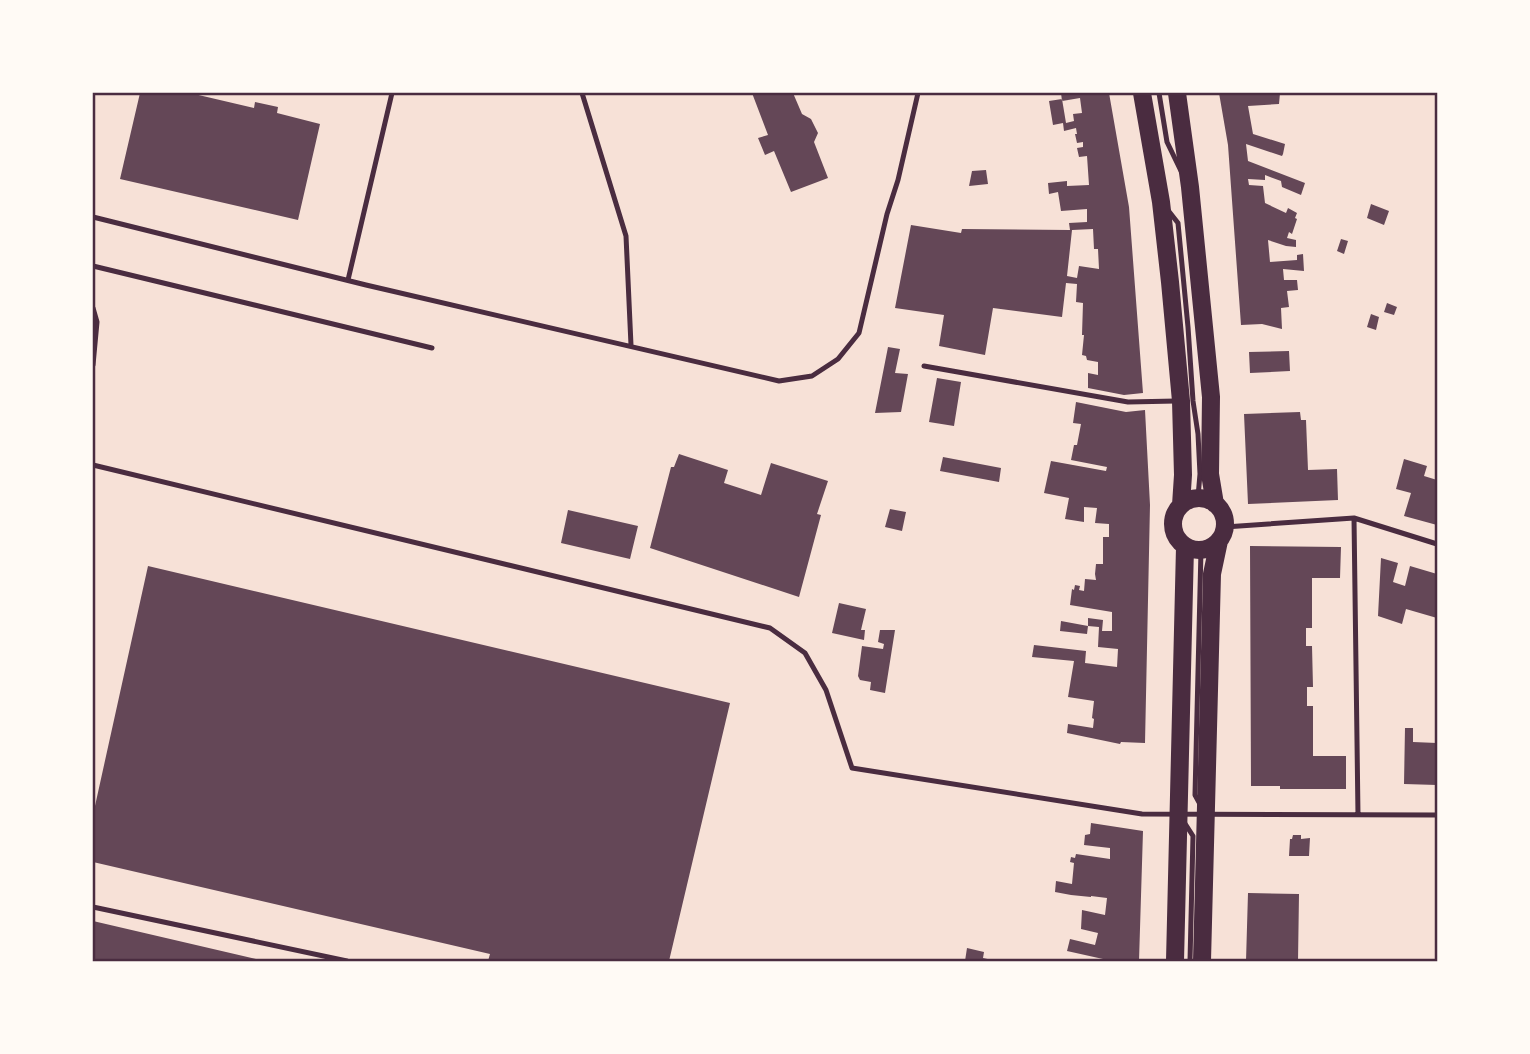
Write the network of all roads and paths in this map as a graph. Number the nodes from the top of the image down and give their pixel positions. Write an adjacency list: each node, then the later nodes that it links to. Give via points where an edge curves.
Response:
1 (393, 93): 10 (lane)
2 (582, 93): 12 (lane, via 626,236)
3 (918, 93): 12 (lane, via 859,333 838,359 812,376 779,381)
4 (1142, 93): 17 (main road)
5 (1159, 93): 7 (lane, via 1167,142)
6 (1177, 93): 7 (main road)
7 (1189, 187): 16 (main road)
8 (93, 217): 10 (lane)
9 (93, 266): 13 (lane)
10 (348, 280): 12 (lane)
11 (93, 308): 14 (lane)
12 (631, 345)
13 (432, 348)
14 (93, 365)
15 (924, 366): 17 (lane, via 1128,402)
16 (1211, 397): 17 (lane); 19 (main road)
17 (1187, 401): 19 (lane, via 1198,434); 20 (main road)
18 (93, 464): 25 (lane, via 770,628 805,653 826,690 852,768 1142,814)
19 (1207, 500): 20 (main road); 22 (main road, via 1221,510)
20 (1181, 505): 24 (main road, via 1172,528 1176,537)
21 (1354, 518): 22 (lane); 23 (lane); 27 (lane)
22 (1222, 534): 24 (main road, via 1214,546); 26 (main road, via 1212,574)
23 (1437, 544)
24 (1193, 549): 25 (main road); 26 (lane, via 1195,795)
25 (1179, 814): 26 (lane); 31 (main road); 32 (lane, via 1193,836)
26 (1206, 814): 27 (lane); 33 (main road)
27 (1358, 815): 28 (lane)
28 (1437, 816)
29 (93, 907): 30 (lane)
30 (346, 961)
31 (1175, 961)
32 (1190, 961)
33 (1202, 961)

